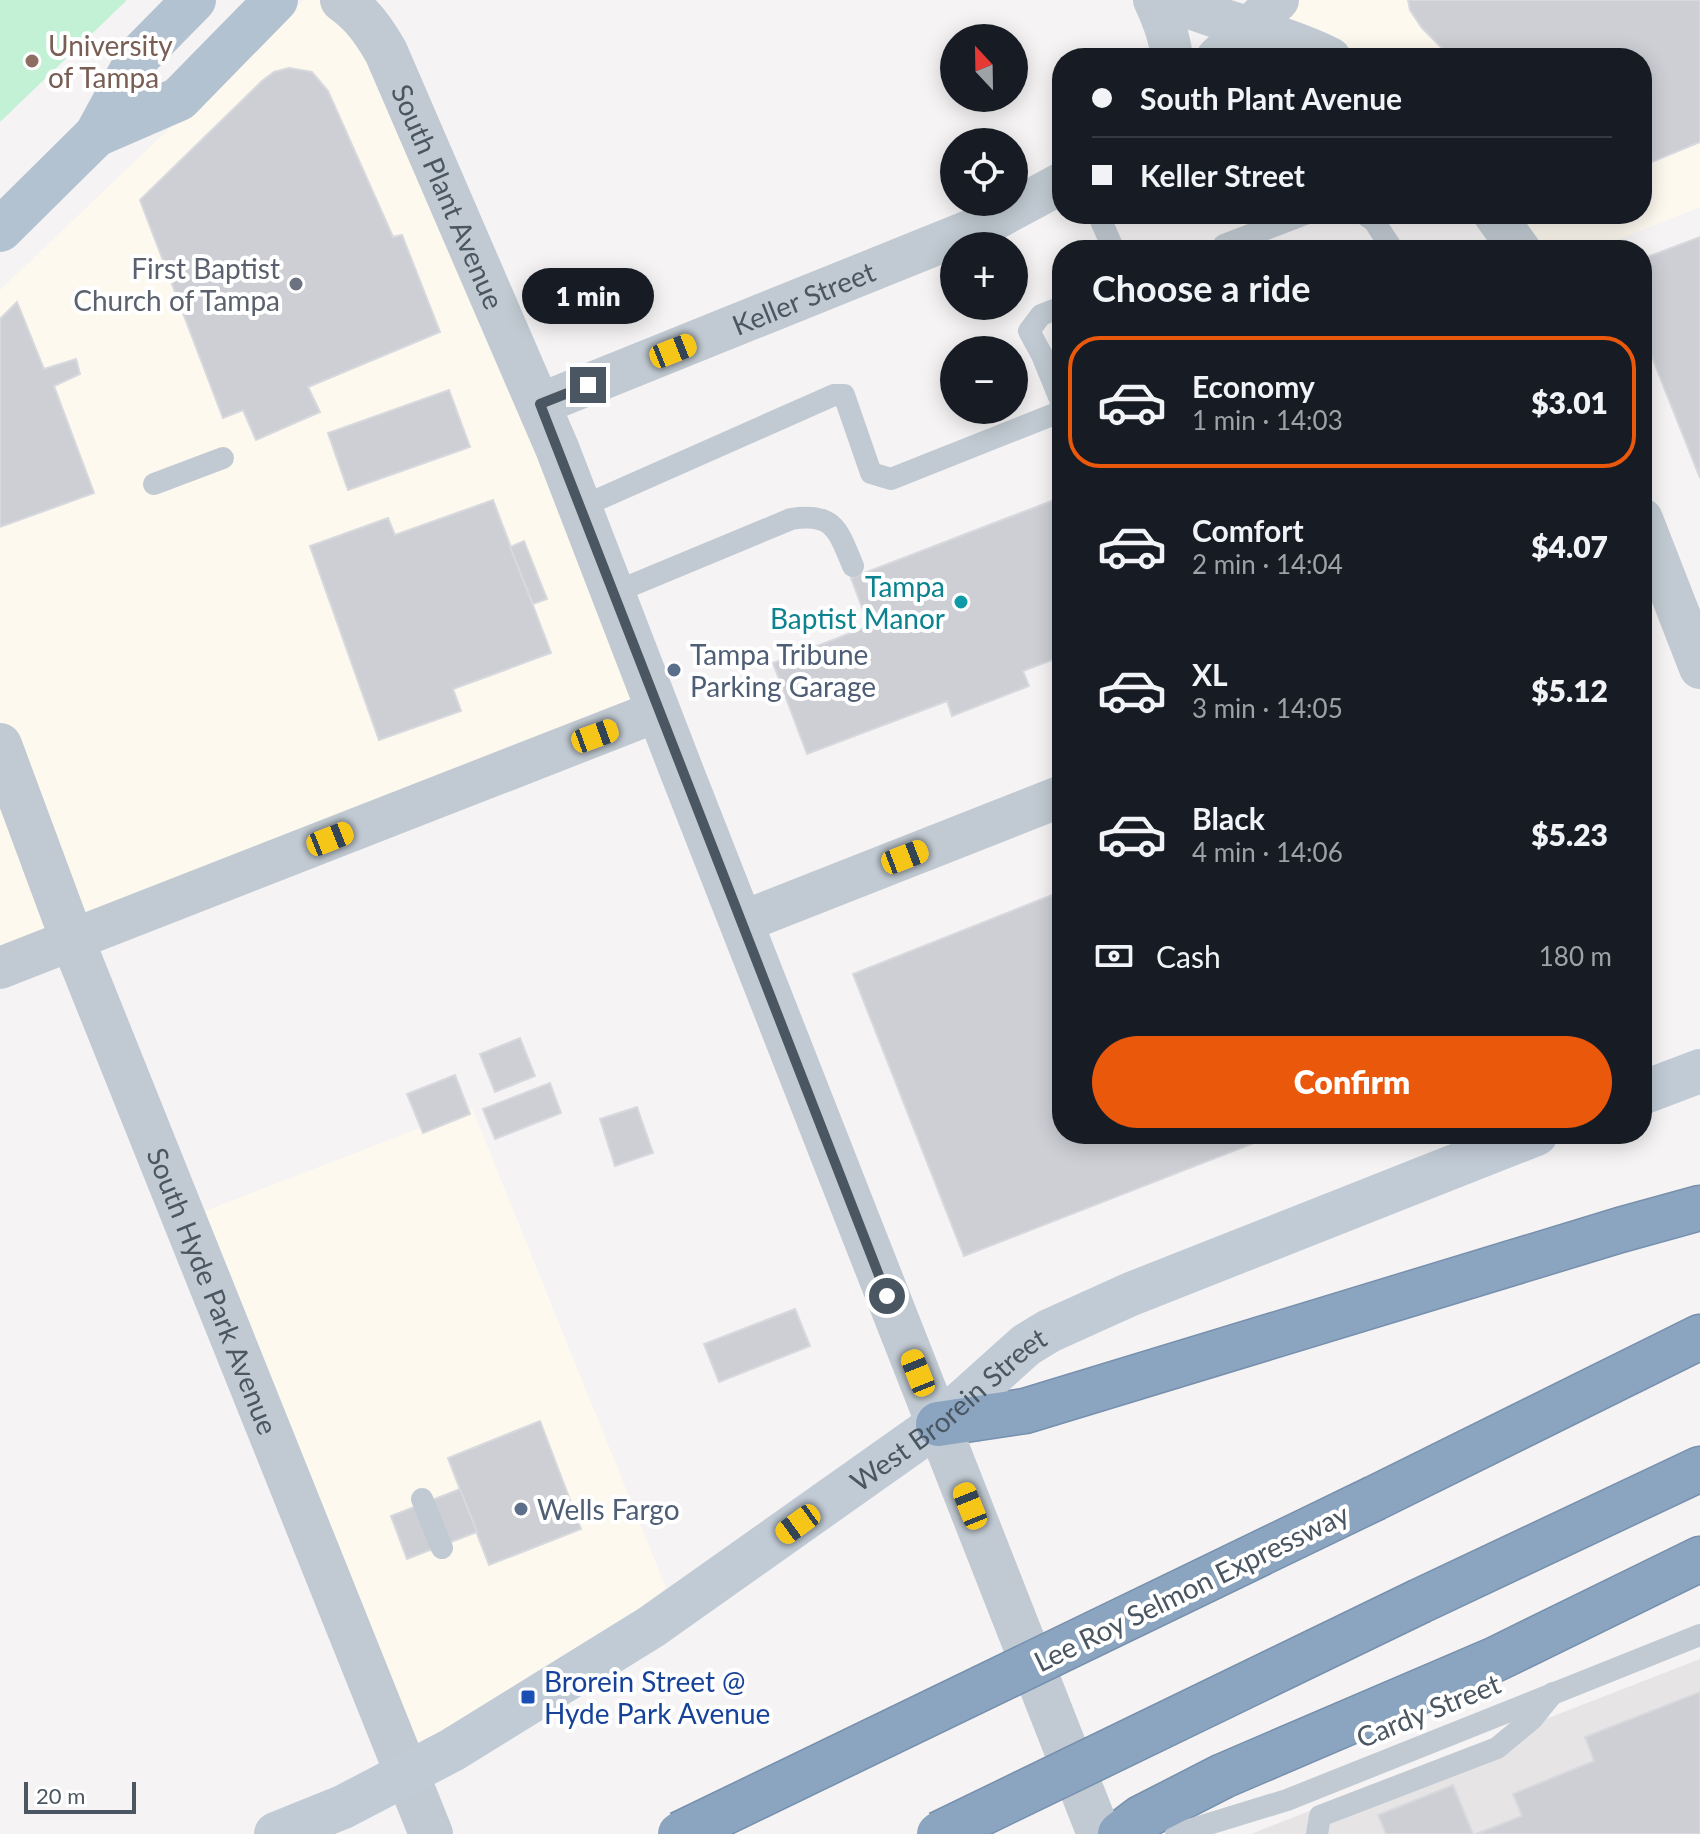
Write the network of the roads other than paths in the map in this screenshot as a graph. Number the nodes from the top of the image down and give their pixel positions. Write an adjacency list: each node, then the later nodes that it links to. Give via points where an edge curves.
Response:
1 (194, 0): 11 (main road, via 139,56)
2 (276, 0): 11 (main road, via 179,99)
3 (342, 0): 18 (street, South Plant Avenue, via 372,27 386,52)
4 (1154, 0): 8 (street)
5 (1169, 0): 7 (street)
6 (1278, 0): 7 (street)
7 (1248, 29): 9 (street); 10 (street)
8 (1171, 48)
9 (1228, 48)
10 (1310, 48)
11 (96, 135): 14 (main road)
12 (1052, 188): 18 (street, Keller Street, via 984,225)
13 (1279, 224): 15 (lane)
14 (0, 230)
15 (1237, 240)
16 (1052, 311): 17 (lane, via 1041,315 1029,331)
17 (1052, 380)
18 (540, 404): 22 (street, South Plant Avenue)
19 (1052, 415): 22 (lane, via 891,479 871,473 844,395 834,395)
20 (223, 458): 21 (lane)
21 (154, 484)
22 (581, 507): 25 (street, South Plant Avenue)
23 (853, 566): 25 (lane, via 840,534 828,520 811,516 791,519)
24 (1652, 567): 26 (street)
25 (613, 593): 27 (street, South Plant Avenue)
26 (1700, 668)
27 (658, 711): 30 (street, South Plant Avenue); 31 (street)
28 (0, 745): 31 (street, South Hyde Park Avenue)
29 (1052, 800): 30 (street)
30 (742, 922): 38 (street, South Plant Avenue)
31 (72, 939): 32 (street); 45 (street, South Hyde Park Avenue)
32 (0, 968)
33 (1700, 1071): 34 (main road)
34 (1652, 1089)
35 (1510, 1144): 38 (main road, West Brorein Street, via 1075,1318 1026,1345)
36 (1700, 1208): 38 (highway, via 1025,1411)
37 (1700, 1337): 48 (highway, Lee Roy Selmon Expressway, bridge)
38 (938, 1424): 45 (main road, West Brorein Street, via 651,1627); 50 (street, South Plant Avenue)
39 (1700, 1469): 49 (highway, bridge)
40 (422, 1499): 41 (lane)
41 (442, 1548)
42 (1700, 1559): 51 (highway, via 1496,1659 1223,1776)
43 (1700, 1635): 44 (lane, Cardy Street)
44 (1553, 1692): 52 (lane, Cardy Street, via 1287,1800); 53 (lane, via 1532,1719 1497,1748 1320,1816)
45 (407, 1774): 46 (main road, West Brorein Street); 47 (street, South Hyde Park Avenue)
46 (276, 1834)
47 (431, 1834)
48 (680, 1834)
49 (939, 1834)
50 (1099, 1834)
51 (1120, 1834)
52 (1176, 1834)
53 (1317, 1834)

